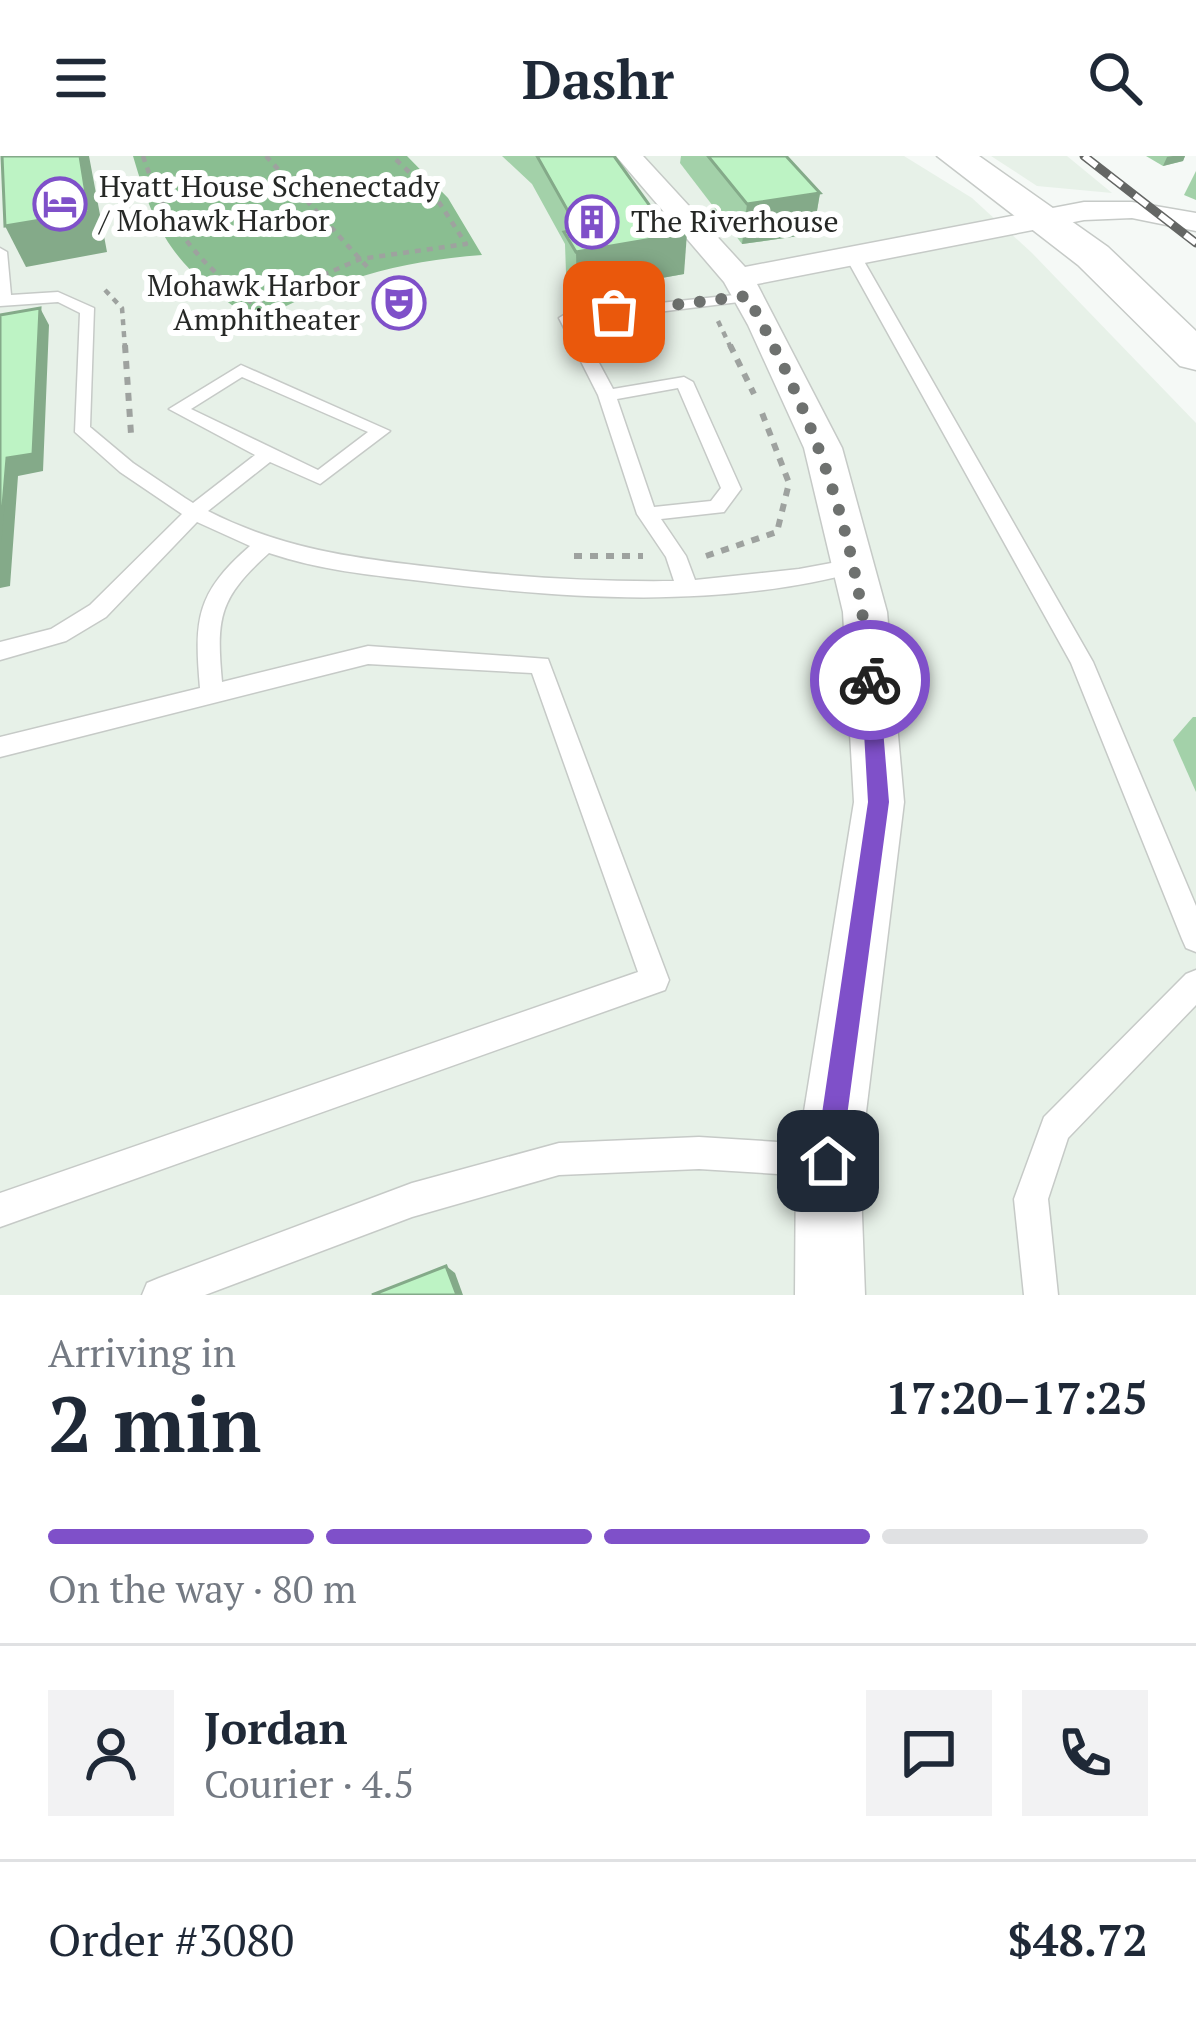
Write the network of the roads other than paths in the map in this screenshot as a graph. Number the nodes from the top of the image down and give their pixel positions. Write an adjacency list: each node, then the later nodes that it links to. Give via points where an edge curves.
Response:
1 (955, 156): 3 (highway)
2 (639, 158): 7 (street)
3 (1044, 218): 4 (street, via 1132,210); 6 (street); 9 (highway)
4 (1196, 222)
5 (0, 252): 8 (lane)
6 (853, 256): 7 (street); 20 (lane, via 1082,662)
7 (733, 295): 10 (lane, via 567,318); 15 (street, via 823,448)
8 (2, 301): 12 (lane, via 61,298 88,311 81,428 122,469)
9 (1196, 356)
10 (608, 395): 13 (lane); 13 (lane, via 684,382 731,489 716,507)
11 (268, 454): 11 (lane, via 320,478 381,430 241,370 178,410); 12 (lane)
12 (197, 509): 14 (lane); 17 (lane, via 98,611 58,635)
13 (647, 514): 16 (lane)
14 (267, 543): 16 (lane, via 504,585); 18 (lane, via 213,595 205,619)
15 (853, 566): 16 (lane, via 806,579); 22 (street, via 865,612 879,802)
16 (686, 586)
17 (0, 651)
18 (212, 696): 19 (lane); 23 (lane, via 368,656 540,665 655,980)
19 (0, 747)
20 (1196, 939)
21 (1196, 984): 26 (lane, via 1054,1128 1031,1199)
22 (828, 1161): 24 (lane, via 699,1153 559,1159 412,1200); 25 (street)
23 (0, 1210)
24 (159, 1295)
25 (830, 1295)
26 (1041, 1295)

